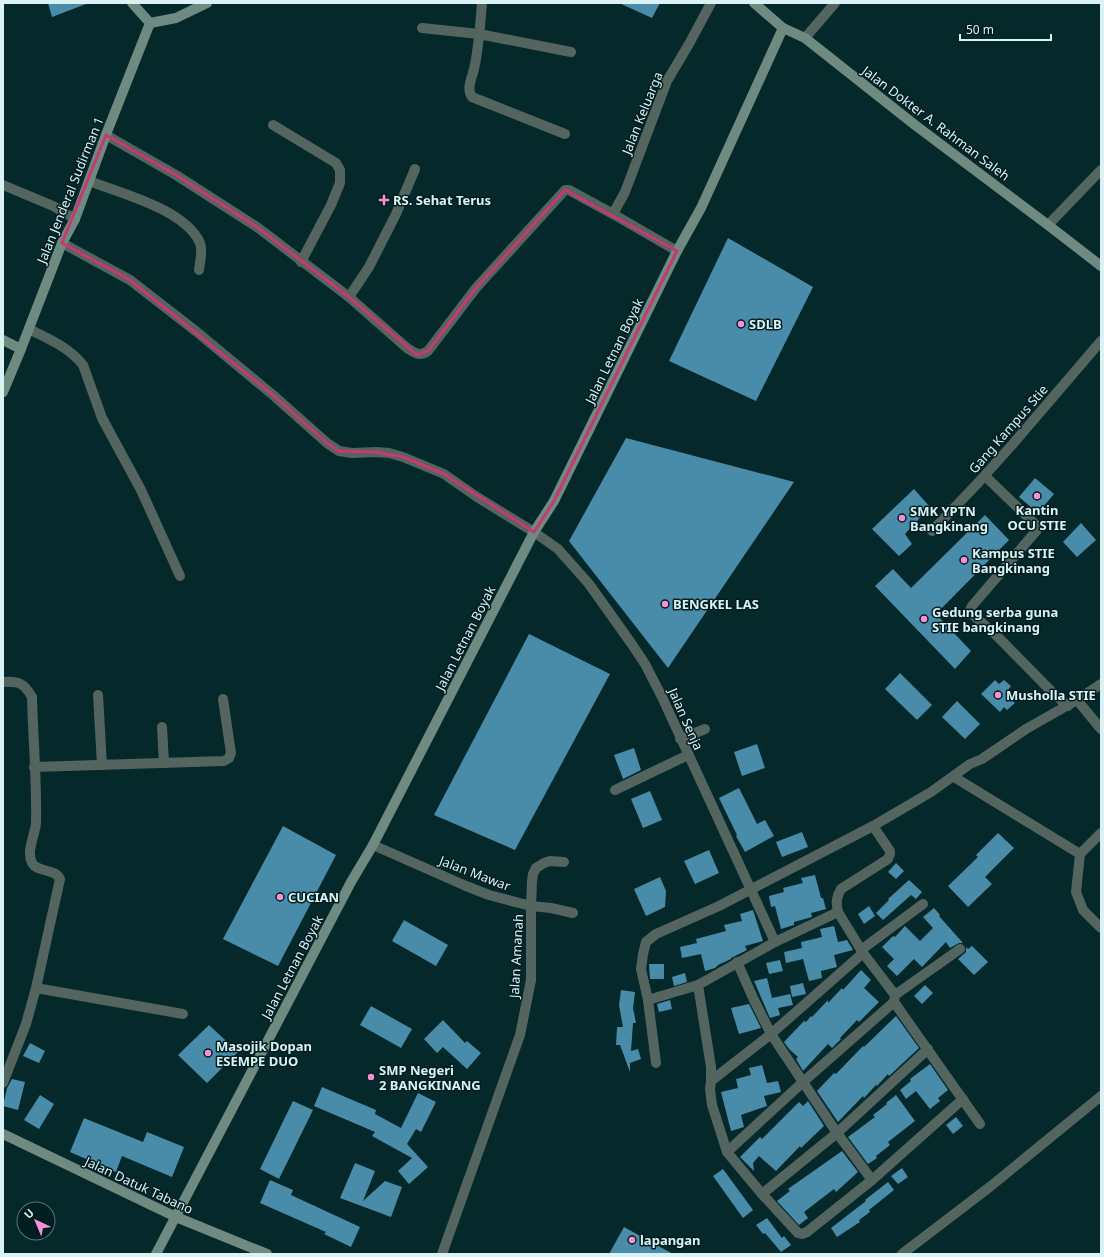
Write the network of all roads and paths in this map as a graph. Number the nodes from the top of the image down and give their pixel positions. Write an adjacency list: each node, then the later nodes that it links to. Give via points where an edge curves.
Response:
1 (132, 3): 7 (street)
2 (207, 3): 7 (street, via 176,18)
3 (482, 3): 10 (street)
4 (711, 3): 20 (street, Jalan Keluarga, via 667,81 625,192)
5 (754, 3): 9 (street, Jalan Dokter A. Rahman Saleh)
6 (835, 3): 11 (street)
7 (150, 23): 15 (street, Jalan Jenderal Sudirman 1)
8 (422, 28): 10 (street)
9 (783, 28): 11 (street, Jalan Dokter A. Rahman Saleh); 24 (street, Jalan Letnan Boyak, via 701,208)
10 (479, 34): 12 (street); 14 (street, via 475,68 469,88 472,97)
11 (805, 38): 22 (street, Jalan Dokter A. Rahman Saleh, via 916,126)
12 (571, 52)
13 (273, 125): 25 (street, via 336,163 340,170 340,182 331,206)
14 (565, 134)
15 (106, 136): 18 (street, Jalan Jenderal Sudirman 1); 25 (street, via 176,175 257,227)
16 (415, 170): 28 (street, via 369,267)
17 (1101, 170): 22 (street)
18 (89, 181): 21 (street, Jalan Jenderal Sudirman 1); 27 (street, via 161,208 183,222 200,244 202,252)
19 (3, 185): 21 (street, via 53,206)
20 (613, 214): 24 (street); 28 (street, via 565,190 476,288 428,351 423,354 417,355 407,348)
21 (75, 219): 23 (street, Jalan Jenderal Sudirman 1)
22 (1048, 225): 26 (street, Jalan Dokter A. Rahman Saleh)
23 (62, 243): 29 (street, Jalan Jenderal Sudirman 1); 36 (street, Jalan Senja, via 130,280 197,332 327,443 340,451 396,455 444,474)
24 (677, 251): 36 (street, Jalan Letnan Boyak, via 554,500)
25 (301, 262): 28 (street)
26 (1101, 266)
27 (198, 270)
28 (349, 297)
29 (29, 329): 32 (street, Jalan Jenderal Sudirman 1); 37 (street, via 65,347 83,365 102,418 141,490)
30 (3, 340): 32 (street)
31 (1101, 341): 34 (street, Gang Kampus Stie)
32 (21, 349): 33 (street, Jalan Jenderal Sudirman 1)
33 (3, 392)
34 (985, 476): 35 (street, Gang Kampus Stie); 43 (street, via 1036,525 1037,530 970,610)
35 (932, 531)
36 (534, 532): 47 (street, Jalan Senja, via 574,566 631,643 662,697); 56 (street, Jalan Letnan Boyak)
37 (180, 576)
38 (3, 682): 51 (street, via 26,686 32,697)
39 (1101, 684): 42 (street)
40 (98, 695): 50 (street)
41 (223, 699): 49 (street, via 231,753 229,758 224,761)
42 (1077, 700): 43 (street); 46 (street)
43 (1068, 706): 52 (street, via 1026,729)
44 (162, 727): 49 (street)
45 (705, 729): 47 (street)
46 (1101, 729)
47 (680, 739): 48 (street, Jalan Senja)
48 (688, 755): 53 (street); 59 (street, Jalan Senja)
49 (164, 763): 50 (street)
50 (102, 765): 51 (street)
51 (34, 768): 70 (street, via 36,825 32,861 37,868 56,873 60,879)
52 (954, 777): 54 (street); 57 (street)
53 (615, 790)
54 (873, 826): 59 (street); 62 (street, via 890,851 888,859 841,889 836,902)
55 (1101, 833): 57 (street)
56 (373, 844): 61 (street, Jalan Mawar, via 490,896); 88 (street, Jalan Letnan Boyak)
57 (1080, 854): 64 (street, via 1076,892 1083,910)
58 (564, 862): 61 (street, Jalan Amanah, via 550,861 536,868 532,881)
59 (750, 889): 65 (street, Jalan Senja); 72 (street, via 656,934 646,942 641,969)
60 (923, 904): 67 (street)
61 (531, 906): 63 (street, Jalan Mawar); 91 (street, Jalan Amanah, via 531,980 520,1035)
62 (838, 912): 65 (street); 67 (street)
63 (572, 913)
64 (1101, 928)
65 (775, 942): 68 (street)
66 (960, 949): 71 (street)
67 (862, 951): 71 (street); 74 (street)
68 (737, 962): 69 (street); 74 (street)
69 (698, 985): 72 (street); 77 (street)
70 (36, 988): 73 (street); 79 (street, via 26,1024)
71 (895, 998): 75 (street); 78 (street)
72 (648, 1000): 76 (street)
73 (183, 1014)
74 (771, 1034): 77 (street); 78 (street)
75 (928, 1049): 81 (street); 83 (street)
76 (656, 1063)
77 (711, 1081): 85 (street, via 712,1105)
78 (803, 1082): 83 (street); 85 (street)
79 (3, 1083)
80 (1101, 1096): 92 (street, via 991,1186)
81 (963, 1099): 82 (street); 86 (street)
82 (980, 1124)
83 (837, 1133): 86 (street); 87 (street)
84 (3, 1134): 88 (street, Jalan Datuk Tabano)
85 (728, 1152): 87 (street)
86 (872, 1180): 87 (street, via 802,1234 798,1233)
87 (762, 1194)
88 (176, 1217): 89 (street, Jalan Letnan Boyak); 90 (street, Jalan Datuk Tabano)
89 (156, 1254)
90 (266, 1254)
91 (442, 1254)
92 (902, 1254)

